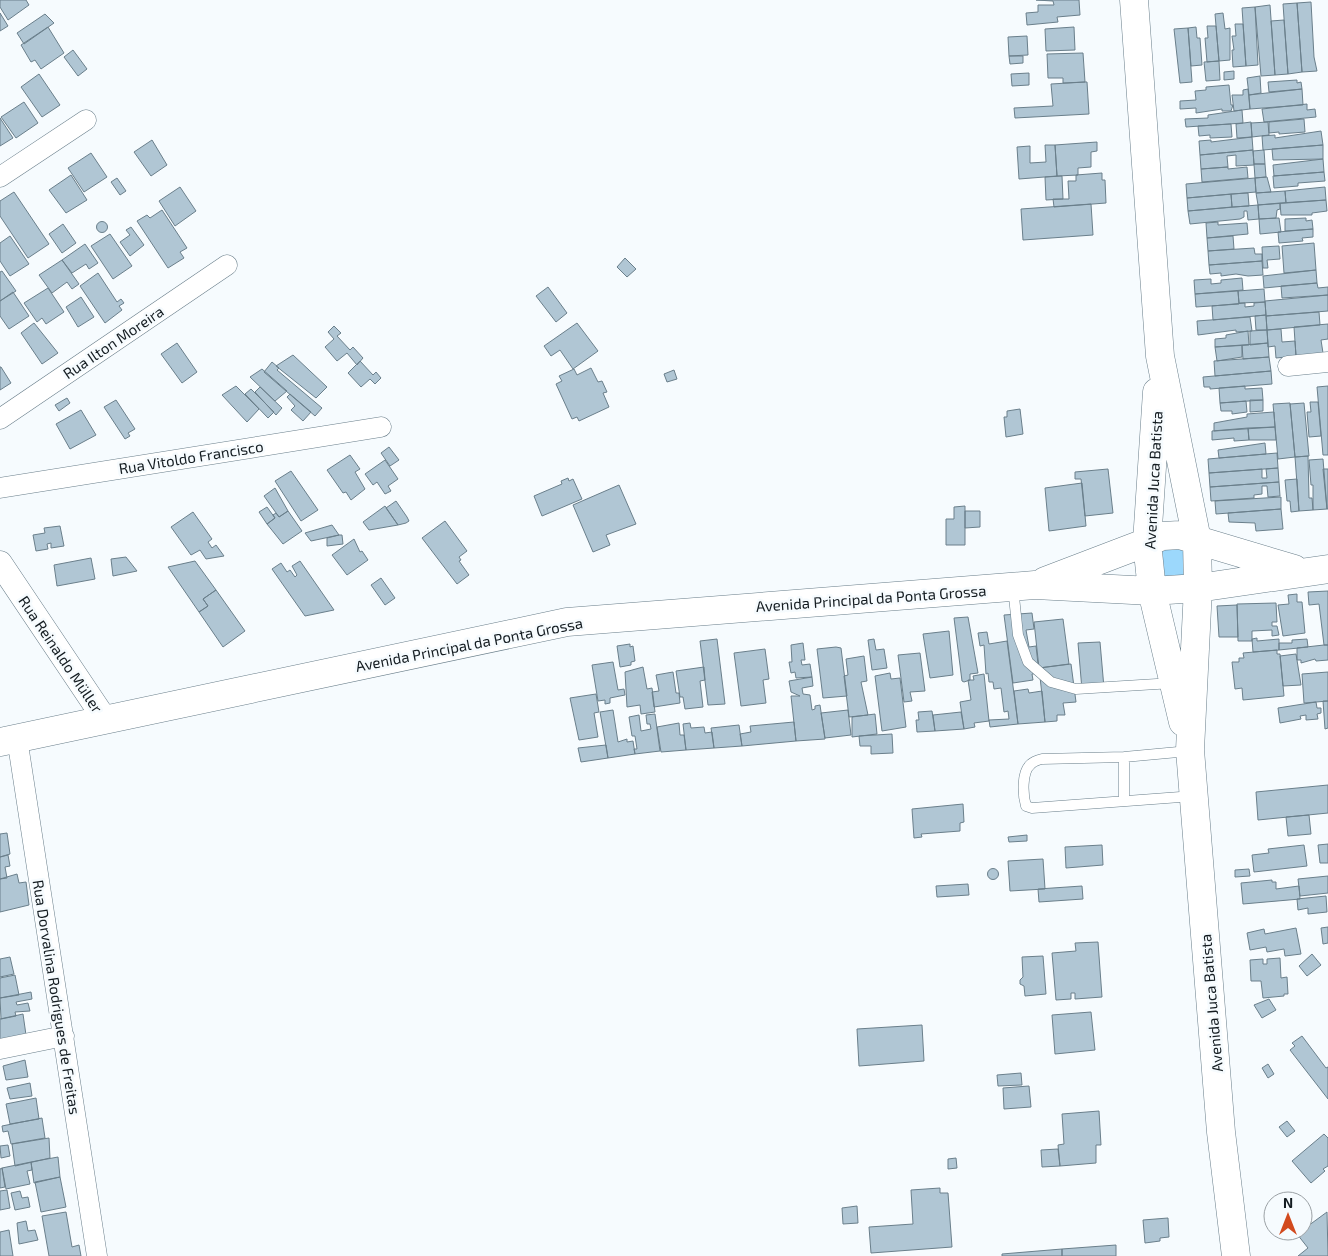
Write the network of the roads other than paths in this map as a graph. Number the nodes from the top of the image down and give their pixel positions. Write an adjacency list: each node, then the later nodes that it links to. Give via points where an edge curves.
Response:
1 (1134, 0): 5 (main road, Avenida Juca Batista)
2 (86, 120): 3 (street)
3 (0, 177)
4 (227, 265): 8 (street, Rua Ilton Moreira)
5 (1160, 356): 11 (main road, Avenida Juca Batista); 12 (main road, Avenida Juca Batista)
6 (1328, 362): 7 (street)
7 (1288, 366)
8 (0, 419)
9 (381, 426): 10 (street, Rua Vitoldo Francisco)
10 (0, 488)
11 (1197, 540): 12 (main road, Avenida Principal da Ponta Grossa, via 1180,535 1163,536); 14 (main road, Avenida Principal da Ponta Grossa); 16 (main road, Avenida Juca Batista)
12 (1147, 542): 15 (main road, Avenida Principal da Ponta Grossa); 17 (main road, Avenida Juca Batista)
13 (0, 563): 19 (street, Rua Reinaldo Müller)
14 (1315, 570): 16 (main road, Avenida Principal da Ponta Grossa)
15 (1024, 586): 17 (main road, Avenida Principal da Ponta Grossa); 18 (lane, via 1018,635 1028,662 1051,682 1076,689); 19 (main road, Avenida Principal da Ponta Grossa, via 567,622)
16 (1198, 588): 17 (main road, Avenida Principal da Ponta Grossa); 21 (main road, Avenida Juca Batista)
17 (1152, 591): 18 (main road, Avenida Juca Batista)
18 (1174, 683): 21 (main road, Avenida Juca Batista)
19 (106, 721): 20 (main road, Avenida Principal da Ponta Grossa)
20 (9, 740): 25 (street, Rua Dorvalina Rodrigues de Freitas)
21 (1190, 750): 22 (lane); 23 (main road, Avenida Juca Batista)
22 (1124, 757): 24 (lane); 24 (lane, via 1042,759 1026,770 1024,798 1026,806 1032,808)
23 (1194, 796): 24 (lane); 28 (main road, Avenida Juca Batista, via 1221,1132)
24 (1124, 801)
25 (64, 1036): 26 (street); 27 (street, Rua Dorvalina Rodrigues de Freitas)
26 (0, 1049)
27 (97, 1256)
28 (1236, 1256)

